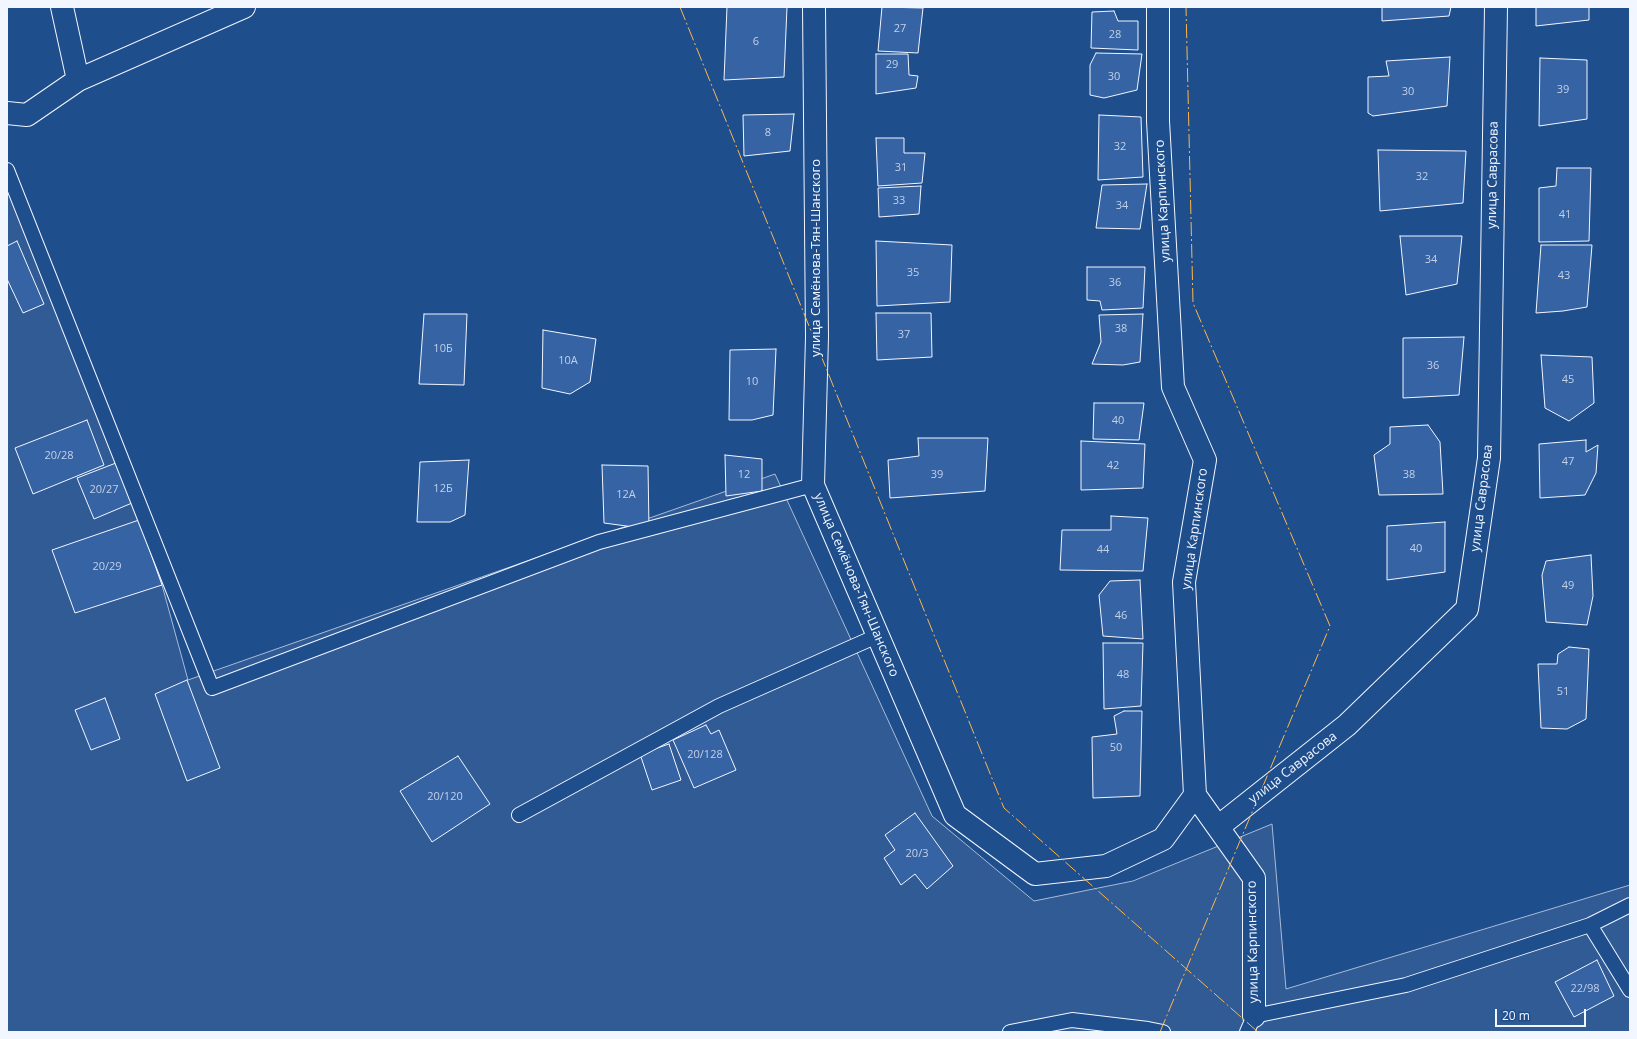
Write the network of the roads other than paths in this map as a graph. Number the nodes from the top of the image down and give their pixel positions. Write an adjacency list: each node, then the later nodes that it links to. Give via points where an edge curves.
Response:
1 (62, 7): 6 (street)
2 (244, 7): 6 (street)
3 (814, 7): 9 (street, улица Семёнова-Тян-Шанского, via 817,337)
4 (1158, 7): 11 (street, улица Карпинского, via 1158,121 1173,387 1205,460 1184,582)
5 (1496, 7): 13 (street, улица Саврасова, via 1489,458 1467,609 1347,725)
6 (78, 80): 7 (street, via 27,115)
7 (7, 113)
8 (7, 170): 9 (lane, via 212,688 599,542)
9 (813, 485): 10 (street, улица Семёнова-Тян-Шанского)
10 (877, 636): 11 (street, улица Семёнова-Тян-Шанского, via 955,815 1035,874 1106,866 1162,839); 12 (lane, via 719,706)
11 (1195, 795): 13 (street, улица Карпинского)
12 (519, 815)
13 (1218, 827): 17 (street, улица Карпинского, via 1254,878)
14 (1630, 905): 15 (lane)
15 (1590, 925): 16 (lane); 17 (lane, via 1406,985)
16 (1630, 990)
17 (1250, 1024)
18 (1010, 1032): 19 (lane, via 1072,1020 1148,1028)
19 (1162, 1032)

